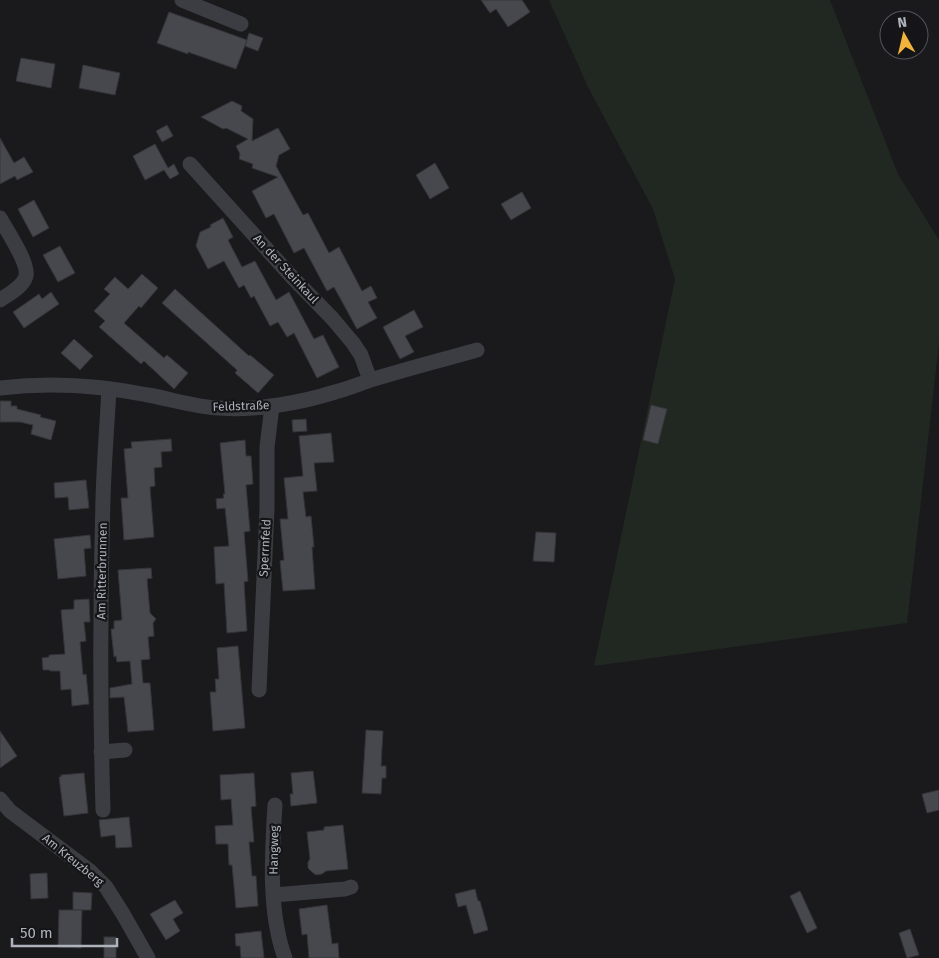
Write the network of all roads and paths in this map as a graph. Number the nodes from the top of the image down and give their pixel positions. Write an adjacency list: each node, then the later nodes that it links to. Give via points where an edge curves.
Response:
1 (182, 0): 2 (street)
2 (213, 6): 3 (street)
3 (241, 24)
4 (190, 164): 8 (street, An der Steinkaul, via 332,318 361,355)
5 (0, 218): 6 (street, via 22,258 26,275 18,288)
6 (0, 300)
7 (477, 350): 8 (street, Feldstraße)
8 (370, 380): 11 (street, Feldstraße, via 335,392)
9 (0, 388): 10 (street, Feldstraße, via 54,384)
10 (109, 389): 11 (street, Feldstraße, via 198,406); 14 (street, Am Ritterbrunnen, via 103,498)
11 (272, 406): 12 (street, Sperrnfeld, via 267,447)
12 (259, 690)
13 (125, 750): 14 (street)
14 (101, 752): 17 (street, Am Ritterbrunnen)
15 (0, 799): 20 (street, Am Kreuzberg, via 16,816 90,871 106,887)
16 (275, 805): 19 (street, Hangweg)
17 (103, 810)
18 (351, 887): 19 (street)
19 (274, 895): 21 (street, Hangweg, via 277,927)
20 (148, 958)
21 (285, 958)

